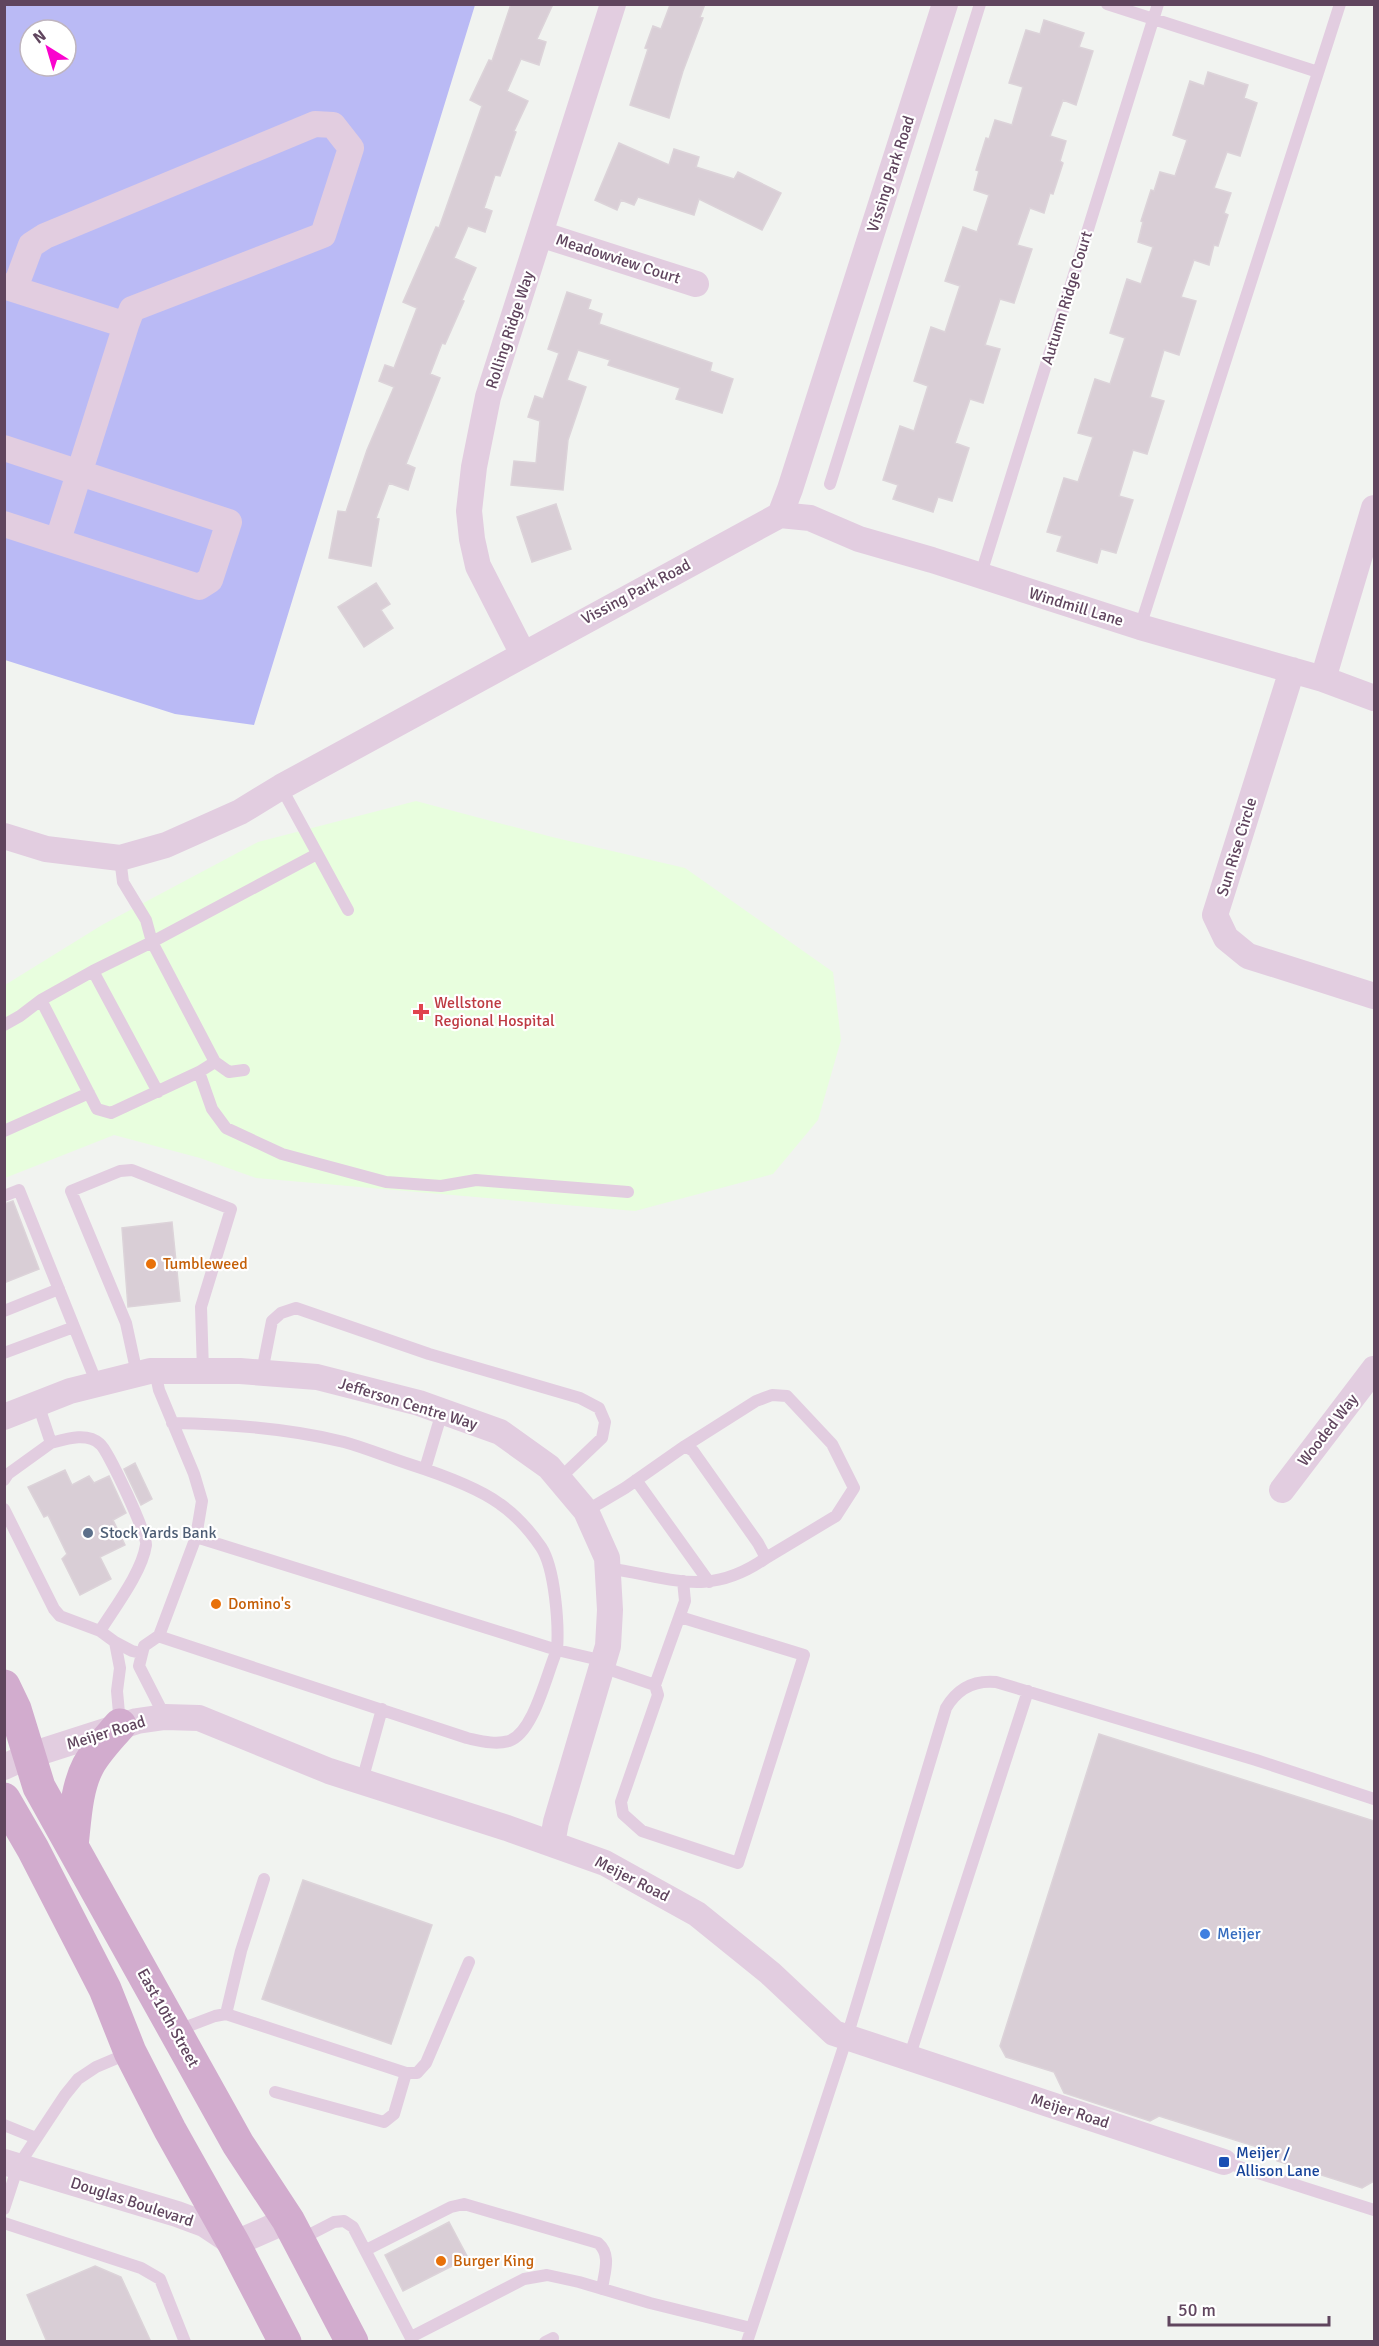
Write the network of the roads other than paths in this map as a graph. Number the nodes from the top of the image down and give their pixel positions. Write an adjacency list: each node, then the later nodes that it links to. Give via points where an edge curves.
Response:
1 (613, 4): 9 (street, Rolling Ridge Way)
2 (945, 4): 17 (street, Vissing Park Road)
3 (980, 4): 15 (lane)
4 (1107, 4): 7 (lane)
5 (1158, 4): 7 (lane, Autumn Ridge Court)
6 (1340, 4): 8 (lane)
7 (1154, 19): 8 (lane); 20 (lane, Autumn Ridge Court)
8 (1318, 72): 21 (lane)
9 (540, 234): 10 (street, Meadowview Court); 22 (street, Rolling Ridge Way, via 488,397 469,511 478,566)
10 (696, 284)
11 (10, 287): 12 (street); 12 (street, via 31,245 45,236 315,124 333,125 351,148 323,236 132,309)
12 (126, 325): 14 (street)
13 (4, 448): 14 (street)
14 (79, 472): 19 (street); 19 (street, via 229,522 226,532 210,580 198,587)
15 (830, 484)
16 (1374, 508): 24 (street)
17 (780, 515): 20 (street, Windmill Lane, via 810,518 859,539); 22 (street, Vissing Park Road)
18 (4, 524): 19 (street)
19 (58, 540)
20 (980, 577): 21 (street, Windmill Lane)
21 (1140, 627): 23 (street, Windmill Lane)
22 (523, 654): 26 (street, Vissing Park Road)
23 (1292, 670): 24 (street, Windmill Lane); 33 (street, Sun Rise Circle, via 1215,915 1226,938 1248,956)
24 (1323, 679): 25 (street, Windmill Lane)
25 (1374, 698)
26 (281, 787): 28 (lane); 29 (street, Vissing Park Road, via 240,812 166,845)
27 (4, 836): 29 (street, Vissing Park Road, via 46,849)
28 (317, 854): 30 (lane); 31 (lane)
29 (120, 858): 31 (lane, via 123,882 146,920)
30 (348, 910)
31 (152, 942): 32 (lane); 36 (lane)
32 (93, 971): 34 (lane); 39 (lane)
33 (1374, 996)
34 (41, 1000): 35 (lane); 40 (lane)
35 (4, 1025)
36 (215, 1062): 37 (lane, via 229,1072); 38 (lane)
37 (244, 1070)
38 (199, 1072): 39 (lane); 42 (lane, via 212,1109 226,1128 282,1154 386,1182 441,1186 476,1180)
39 (158, 1092): 40 (lane, via 111,1113 97,1108)
40 (89, 1093): 41 (lane)
41 (4, 1131)
42 (628, 1192)
43 (4, 1196): 44 (lane, via 19,1190)
44 (59, 1289): 45 (lane); 46 (lane)
45 (4, 1311)
46 (74, 1327): 47 (lane); 52 (lane)
47 (4, 1353)
48 (1374, 1370): 63 (street, Wooded Way)
49 (203, 1371): 50 (street, Jefferson Centre Way); 51 (street, Jefferson Centre Way); 51 (lane, via 201,1307 231,1209 132,1170 120,1171 71,1191)
50 (262, 1372): 54 (street, Jefferson Centre Way, via 317,1377); 60 (lane, via 272,1321 281,1312 296,1308 429,1354 580,1398 599,1408 605,1422 602,1438)
51 (146, 1373): 52 (street, Jefferson Centre Way); 56 (lane, via 159,1390)
52 (97, 1384): 53 (street, Jefferson Centre Way)
53 (38, 1404): 55 (street, Jefferson Centre Way); 57 (lane)
54 (442, 1412): 59 (lane); 60 (street, Jefferson Centre Way, via 500,1432 549,1467)
55 (4, 1417)
56 (172, 1423): 59 (lane, via 219,1424 343,1442); 66 (lane, via 202,1501)
57 (51, 1443): 61 (lane); 72 (lane, via 85,1437 101,1444 147,1543 138,1567)
58 (685, 1446): 62 (lane); 67 (lane, via 693,1451); 67 (lane, via 772,1395 787,1396 832,1444 854,1488 836,1516)
59 (424, 1469): 75 (lane, via 500,1504 543,1549 558,1629)
60 (559, 1479): 65 (street, Jefferson Centre Way)
61 (4, 1480)
62 (636, 1480): 65 (lane); 70 (lane)
63 (1282, 1490)
64 (4, 1509): 72 (lane, via 54,1609 60,1616)
65 (586, 1510): 68 (street, Jefferson Centre Way, via 607,1558)
66 (196, 1537): 73 (lane); 75 (lane)
67 (766, 1558): 70 (lane, via 733,1578)
68 (607, 1568): 69 (lane); 77 (street, Jefferson Centre Way, via 610,1610)
69 (683, 1581): 70 (lane); 71 (lane, via 685,1601)
70 (709, 1582)
71 (680, 1617): 78 (lane); 78 (lane, via 804,1655 738,1863 642,1831 623,1814 621,1802 658,1695)
72 (100, 1631): 74 (lane)
73 (160, 1635): 76 (lane, via 151,1639); 81 (lane)
74 (116, 1642): 76 (lane); 83 (lane)
75 (557, 1650): 77 (lane); 81 (lane, via 537,1704 521,1733 511,1740 493,1743 467,1738)
76 (141, 1653): 82 (lane, via 142,1676)
77 (603, 1664): 78 (lane); 88 (street, Jefferson Centre Way)
78 (656, 1685)
79 (4, 1686): 84 (main road, East 10th Street, via 15,1708)
80 (1028, 1691): 87 (lane); 94 (lane, via 996,1682 974,1683 951,1699 946,1708); 96 (lane)
81 (382, 1709): 85 (lane)
82 (165, 1717): 83 (street, Meijer Road); 85 (street, Meijer Road, via 199,1718)
83 (120, 1725): 84 (street, Meijer Road); 89 (main road, via 86,1771)
84 (16, 1762): 89 (main road, East 10th Street, via 39,1787)
85 (362, 1781): 88 (street, Meijer Road)
86 (4, 1799): 95 (main road, via 105,1989)
87 (1374, 1799)
88 (552, 1844): 94 (street, Meijer Road, via 605,1863 697,1914 770,1973 834,2033)
89 (72, 1846): 93 (main road, East 10th Street)
90 (264, 1879): 92 (lane)
91 (469, 1962): 97 (lane, via 426,2063 417,2073)
92 (226, 2014): 93 (lane); 97 (lane)
93 (174, 2031): 106 (main road, East 10th Street, via 238,2144)
94 (847, 2037): 96 (street, Meijer Road); 110 (lane)
95 (130, 2052): 100 (lane, via 78,2079); 107 (main road)
96 (909, 2058): 101 (street, Meijer Road)
97 (406, 2073): 98 (lane, via 394,2114 384,2122)
98 (275, 2092)
99 (4, 2125): 100 (lane)
100 (36, 2138): 102 (lane)
101 (1224, 2162): 104 (lane)
102 (11, 2164): 103 (lane); 107 (street, Douglas Boulevard, via 177,2214 204,2224)
103 (4, 2209)
104 (1374, 2210)
105 (4, 2223): 113 (lane, via 141,2268 160,2279)
106 (294, 2230): 107 (street); 108 (lane, via 344,2221 353,2227); 114 (main road, East 10th Street)
107 (234, 2244): 112 (main road)
108 (366, 2250): 109 (lane, via 464,2204 598,2243 607,2257); 111 (lane)
109 (602, 2289): 110 (lane); 111 (lane, via 547,2275 524,2279)
110 (752, 2328): 115 (lane)
111 (412, 2339)
112 (283, 2341)
113 (184, 2342)
114 (352, 2342)
115 (747, 2342)

